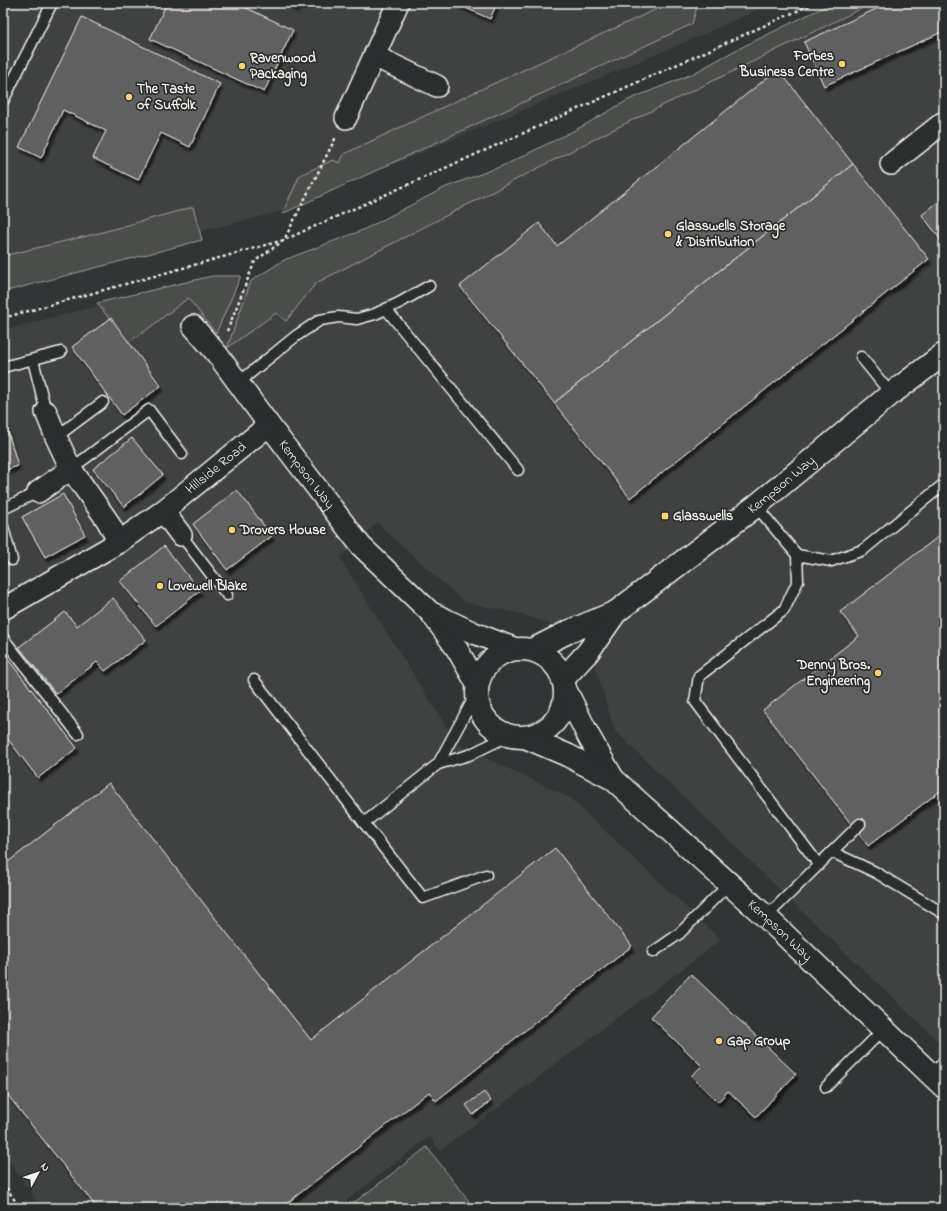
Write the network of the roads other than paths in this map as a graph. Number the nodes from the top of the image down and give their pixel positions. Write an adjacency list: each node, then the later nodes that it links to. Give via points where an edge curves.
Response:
1 (52, 3): 5 (lane)
2 (398, 3): 3 (street)
3 (374, 56): 4 (street); 6 (street)
4 (437, 86)
5 (3, 101)
6 (346, 118)
7 (944, 122): 8 (street)
8 (891, 164)
9 (430, 286): 10 (lane)
10 (386, 309): 17 (lane, via 357,319 338,317 320,320); 25 (lane)
11 (193, 326): 17 (street, Kempson Way)
12 (61, 352): 15 (lane)
13 (944, 354): 18 (street, Kempson Way)
14 (861, 357): 18 (lane)
15 (34, 360): 16 (lane); 20 (lane)
16 (3, 367)
17 (238, 383): 21 (street, Kempson Way)
18 (891, 394): 28 (street, Kempson Way)
19 (103, 402): 22 (lane)
20 (46, 412): 22 (street)
21 (269, 425): 30 (street, Hillside Road); 39 (street, Kempson Way, via 361,546)
22 (56, 437): 24 (street)
23 (182, 454): 24 (lane, via 149,410)
24 (71, 470): 27 (street); 33 (street)
25 (518, 470)
26 (944, 484): 34 (lane, via 863,550 830,561)
27 (38, 492): 29 (lane)
28 (756, 506): 34 (lane); 38 (street, Kempson Way)
29 (3, 509)
30 (163, 512): 32 (street); 33 (street, Hillside Road)
31 (3, 527): 35 (lane)
32 (181, 535): 36 (lane)
33 (119, 542): 37 (street, Hillside Road)
34 (797, 555): 52 (lane, via 798,581 784,610 699,676 695,701)
35 (12, 560)
36 (227, 595)
37 (3, 609)
38 (616, 612): 41 (street, Kempson Way); 43 (street, Kempson Way)
39 (431, 613): 41 (street, Kempson Way, via 474,633); 44 (street, Kempson Way, via 458,649)
40 (3, 638): 45 (lane)
41 (524, 650): 43 (street, via 542,654 551,661); 44 (street, via 503,652 491,660 482,671)
42 (254, 680): 49 (lane)
43 (564, 684): 46 (street, via 563,706 554,721 541,732); 48 (street, Kempson Way, via 589,737)
44 (477, 689): 46 (street, via 479,707 486,720 497,730); 47 (lane)
45 (78, 734)
46 (517, 736): 47 (lane); 48 (street, Kempson Way, via 567,755)
47 (438, 764): 49 (lane)
48 (613, 779): 54 (street, Kempson Way)
49 (364, 823): 53 (lane, via 423,898)
50 (860, 824): 51 (lane)
51 (832, 852): 52 (lane); 55 (lane, via 875,872)
52 (819, 865): 56 (lane)
53 (486, 875)
54 (730, 883): 56 (street, Kempson Way); 57 (lane, via 679,934)
55 (943, 912)
56 (766, 917): 58 (street, Kempson Way)
57 (653, 952)
58 (884, 1029): 59 (street, Kempson Way); 60 (lane)
59 (940, 1074)
60 (826, 1087)

